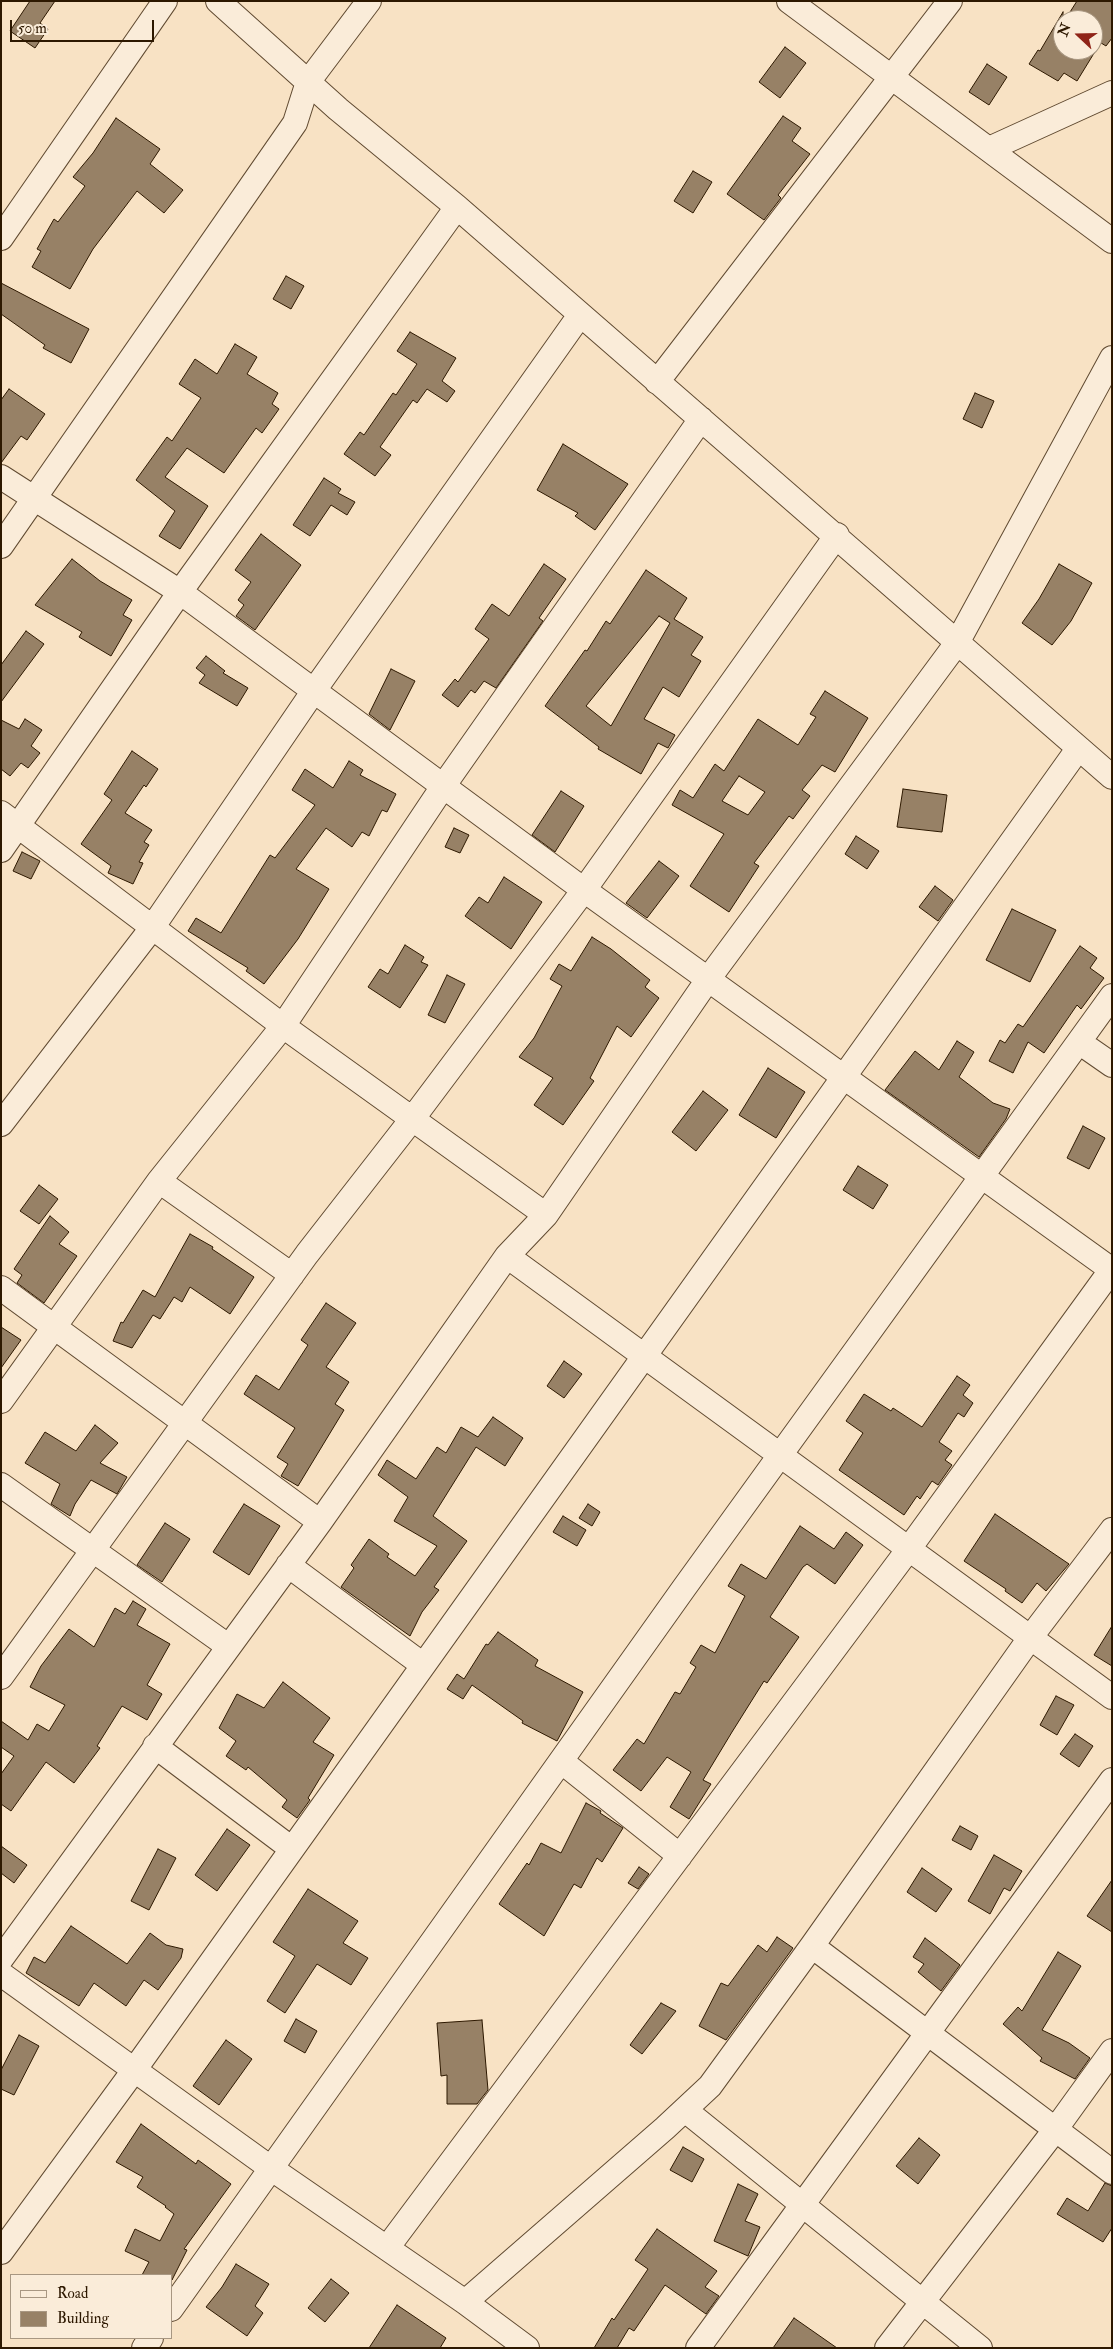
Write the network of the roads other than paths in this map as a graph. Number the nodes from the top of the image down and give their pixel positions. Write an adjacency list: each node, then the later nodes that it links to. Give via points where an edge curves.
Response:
1 (165, 1): 13 (street)
2 (218, 1): 7 (street)
3 (370, 1): 7 (street)
4 (789, 1): 6 (street)
5 (950, 1): 6 (street)
6 (892, 76): 11 (street); 17 (street)
7 (308, 82): 9 (street); 10 (street)
8 (1112, 93): 11 (street)
9 (338, 109): 10 (street); 12 (street)
10 (295, 123): 20 (street)
11 (989, 149): 14 (street)
12 (457, 207): 15 (street); 23 (street)
13 (1, 238)
14 (1112, 241)
15 (580, 315): 17 (street); 25 (street)
16 (1112, 358): 24 (street)
17 (657, 382): 18 (street)
18 (701, 419): 21 (street); 28 (street)
19 (1, 477): 20 (street)
20 (35, 500): 22 (street); 23 (street)
21 (836, 535): 24 (street); 31 (street)
22 (1, 546)
23 (180, 592): 25 (street); 29 (street)
24 (957, 643): 26 (street); 33 (street)
25 (313, 692): 28 (street); 32 (street)
26 (1078, 749): 27 (street); 38 (street)
27 (1112, 777)
28 (444, 785): 31 (street); 35 (street)
29 (10, 819): 30 (street); 32 (street)
30 (1, 850)
31 (584, 890): 33 (street); 39 (street)
32 (152, 928): 35 (street); 40 (street)
33 (709, 978): 38 (street); 43 (street)
34 (1112, 996): 36 (street)
35 (283, 1026): 39 (street); 42 (street)
36 (1079, 1042): 37 (street); 41 (street)
37 (1112, 1065)
38 (844, 1076): 41 (street); 49 (street)
39 (413, 1118): 43 (street); 46 (street)
40 (1, 1124)
41 (983, 1176): 45 (street); 52 (street)
42 (159, 1181): 46 (street); 48 (street)
43 (546, 1215): 44 (street)
44 (507, 1256): 49 (street); 54 (street)
45 (1112, 1270): 57 (street)
46 (292, 1275): 51 (street)
47 (1, 1288): 48 (street)
48 (53, 1326): 50 (street); 51 (street)
49 (643, 1357): 52 (street); 61 (street)
50 (1, 1402)
51 (186, 1422): 54 (street); 56 (street)
52 (779, 1456): 57 (street); 65 (street)
53 (1, 1484): 56 (street)
54 (320, 1522): 58 (street)
55 (1112, 1530): 59 (street)
56 (92, 1550): 60 (street); 62 (street)
57 (908, 1550): 59 (street); 68 (street)
58 (288, 1565): 60 (street); 61 (street)
59 (1030, 1638): 63 (street); 69 (street)
60 (228, 1646): 64 (street)
61 (423, 1665): 67 (street)
62 (1, 1677)
63 (1112, 1697)
64 (155, 1746): 67 (street); 70 (street)
65 (561, 1761): 68 (street); 77 (street)
66 (1112, 1780): 72 (street)
67 (292, 1850): 74 (street)
68 (680, 1856): 80 (street)
69 (812, 1946): 72 (street); 75 (street, via 710,2086)
70 (1, 1959)
71 (1, 1974): 74 (street)
72 (927, 2032): 76 (street); 79 (street)
73 (1112, 2051): 76 (street)
74 (135, 2069): 77 (street); 81 (street)
75 (685, 2110): 79 (street); 83 (street)
76 (1055, 2130): 78 (street); 82 (street)
77 (272, 2169): 80 (street); 84 (street)
78 (1112, 2172)
79 (801, 2204): 82 (street); 86 (street)
80 (387, 2248): 83 (street)
81 (1, 2252)
82 (924, 2300): 87 (street); 88 (street)
83 (465, 2302): 85 (street)
84 (172, 2308)
85 (527, 2348)
86 (698, 2348)
87 (887, 2348)
88 (980, 2348)

